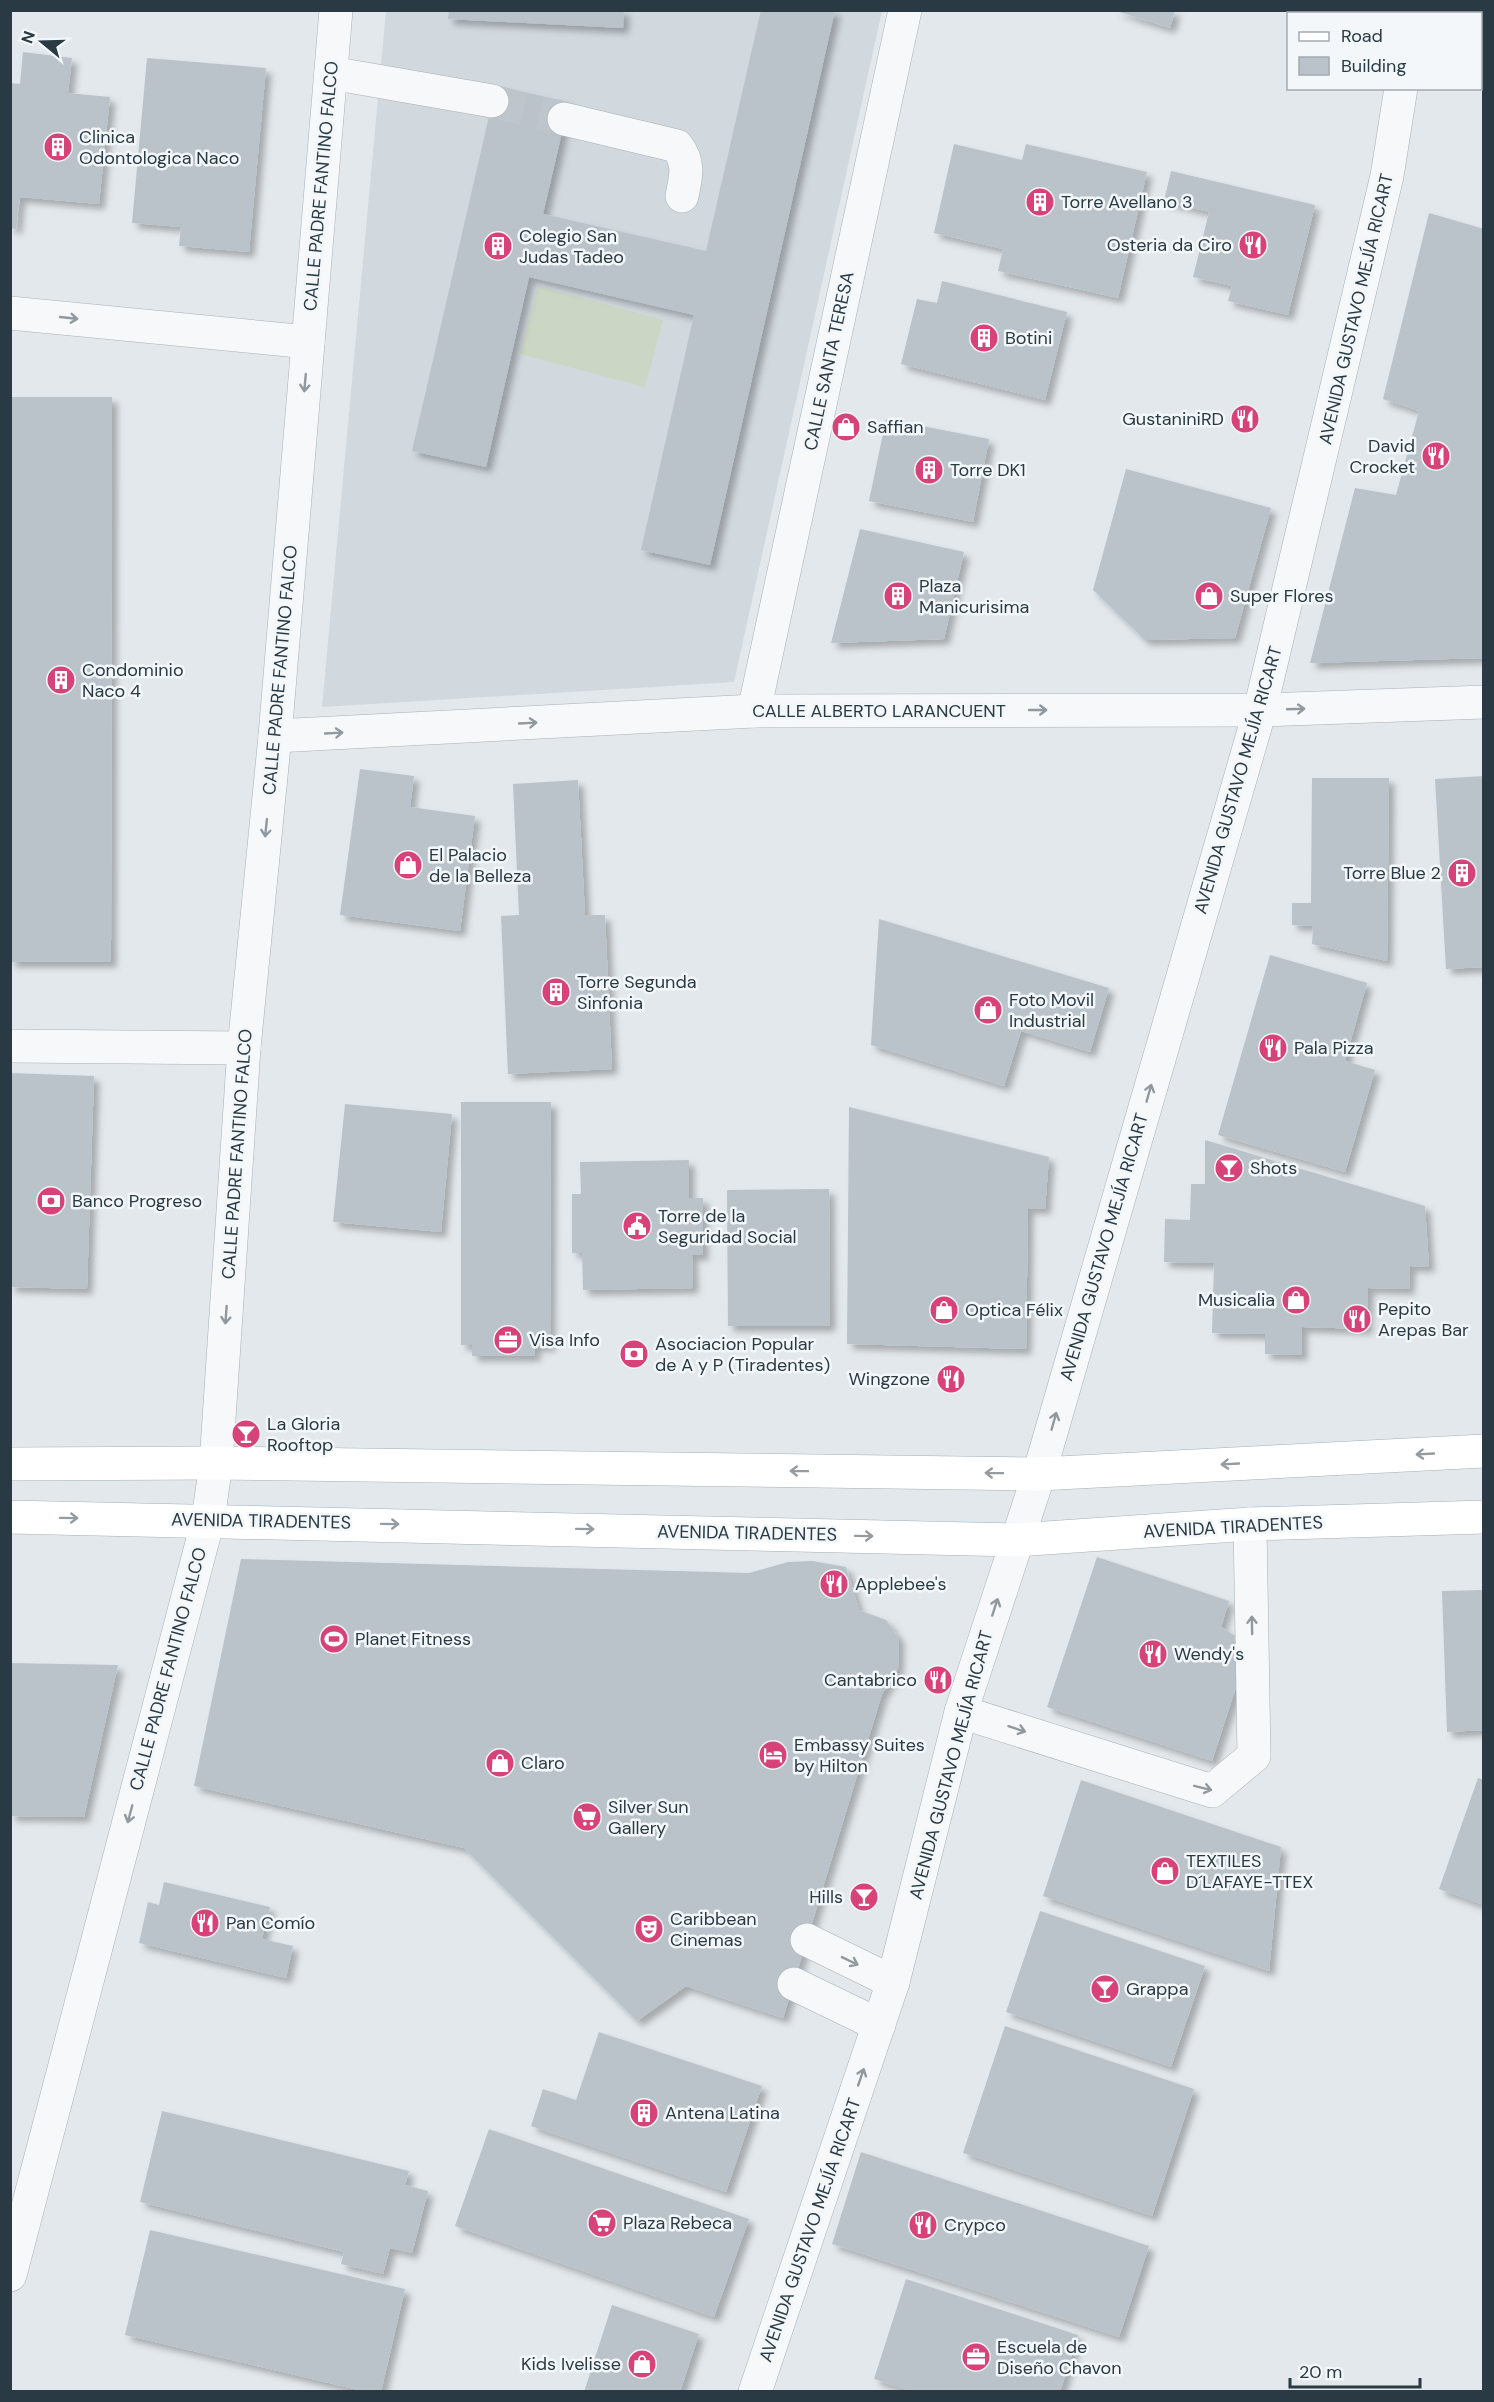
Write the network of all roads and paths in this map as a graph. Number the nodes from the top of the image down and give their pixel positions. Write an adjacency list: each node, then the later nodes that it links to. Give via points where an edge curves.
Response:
1 (336, 10): 3 (street, CALLE PADRE FANTINO FALCO)
2 (905, 10): 12 (street, CALLE SANTA TERESA)
3 (331, 74): 5 (street); 9 (street, CALLE PADRE FANTINO FALCO)
4 (1401, 90): 11 (street, AVENIDA GUSTAVO MEJÍA RICART, via 1388,176)
5 (492, 102)
6 (564, 119): 7 (street, via 677,146 685,157 687,171)
7 (682, 196)
8 (10, 313): 9 (street, one-way to 9)
9 (308, 342): 13 (street, CALLE PADRE FANTINO FALCO, one-way to 13)
10 (1484, 702): 11 (street, CALLE ALBERTO LARANCUENT, one-way to 10)
11 (1260, 710): 12 (street, CALLE ALBERTO LARANCUENT, one-way to 11); 19 (street, AVENIDA GUSTAVO MEJÍA RICART, one-way to 11)
12 (754, 711): 13 (street, CALLE ALBERTO LARANCUENT, one-way to 12)
13 (275, 736): 15 (street, CALLE PADRE FANTINO FALCO, one-way to 15)
14 (10, 1046): 15 (street)
15 (244, 1048): 17 (street, CALLE PADRE FANTINO FALCO, one-way to 17)
16 (1484, 1451): 19 (main road, one-way to 19)
17 (216, 1463): 18 (main road); 19 (main road, one-way to 17); 22 (street, CALLE PADRE FANTINO FALCO)
18 (10, 1464)
19 (1039, 1474): 24 (street, AVENIDA GUSTAVO MEJÍA RICART)
20 (10, 1517): 22 (main road, AVENIDA TIRADENTES, one-way to 22)
21 (1484, 1517): 23 (main road, AVENIDA TIRADENTES)
22 (208, 1520): 24 (main road, AVENIDA TIRADENTES, one-way to 24); 30 (street, CALLE PADRE FANTINO FALCO, one-way to 30)
23 (1250, 1524): 24 (main road, AVENIDA TIRADENTES); 25 (street, one-way to 23, via 1212,1791 1254,1756)
24 (1016, 1540): 25 (street, AVENIDA GUSTAVO MEJÍA RICART, one-way to 24)
25 (962, 1712): 27 (street, AVENIDA GUSTAVO MEJÍA RICART)
26 (807, 1940): 27 (street, one-way to 27)
27 (892, 1982): 29 (street, AVENIDA GUSTAVO MEJÍA RICART)
28 (794, 1984): 29 (street)
29 (879, 2025): 31 (street, AVENIDA GUSTAVO MEJÍA RICART, one-way to 29)
30 (10, 2275)
31 (755, 2391)

